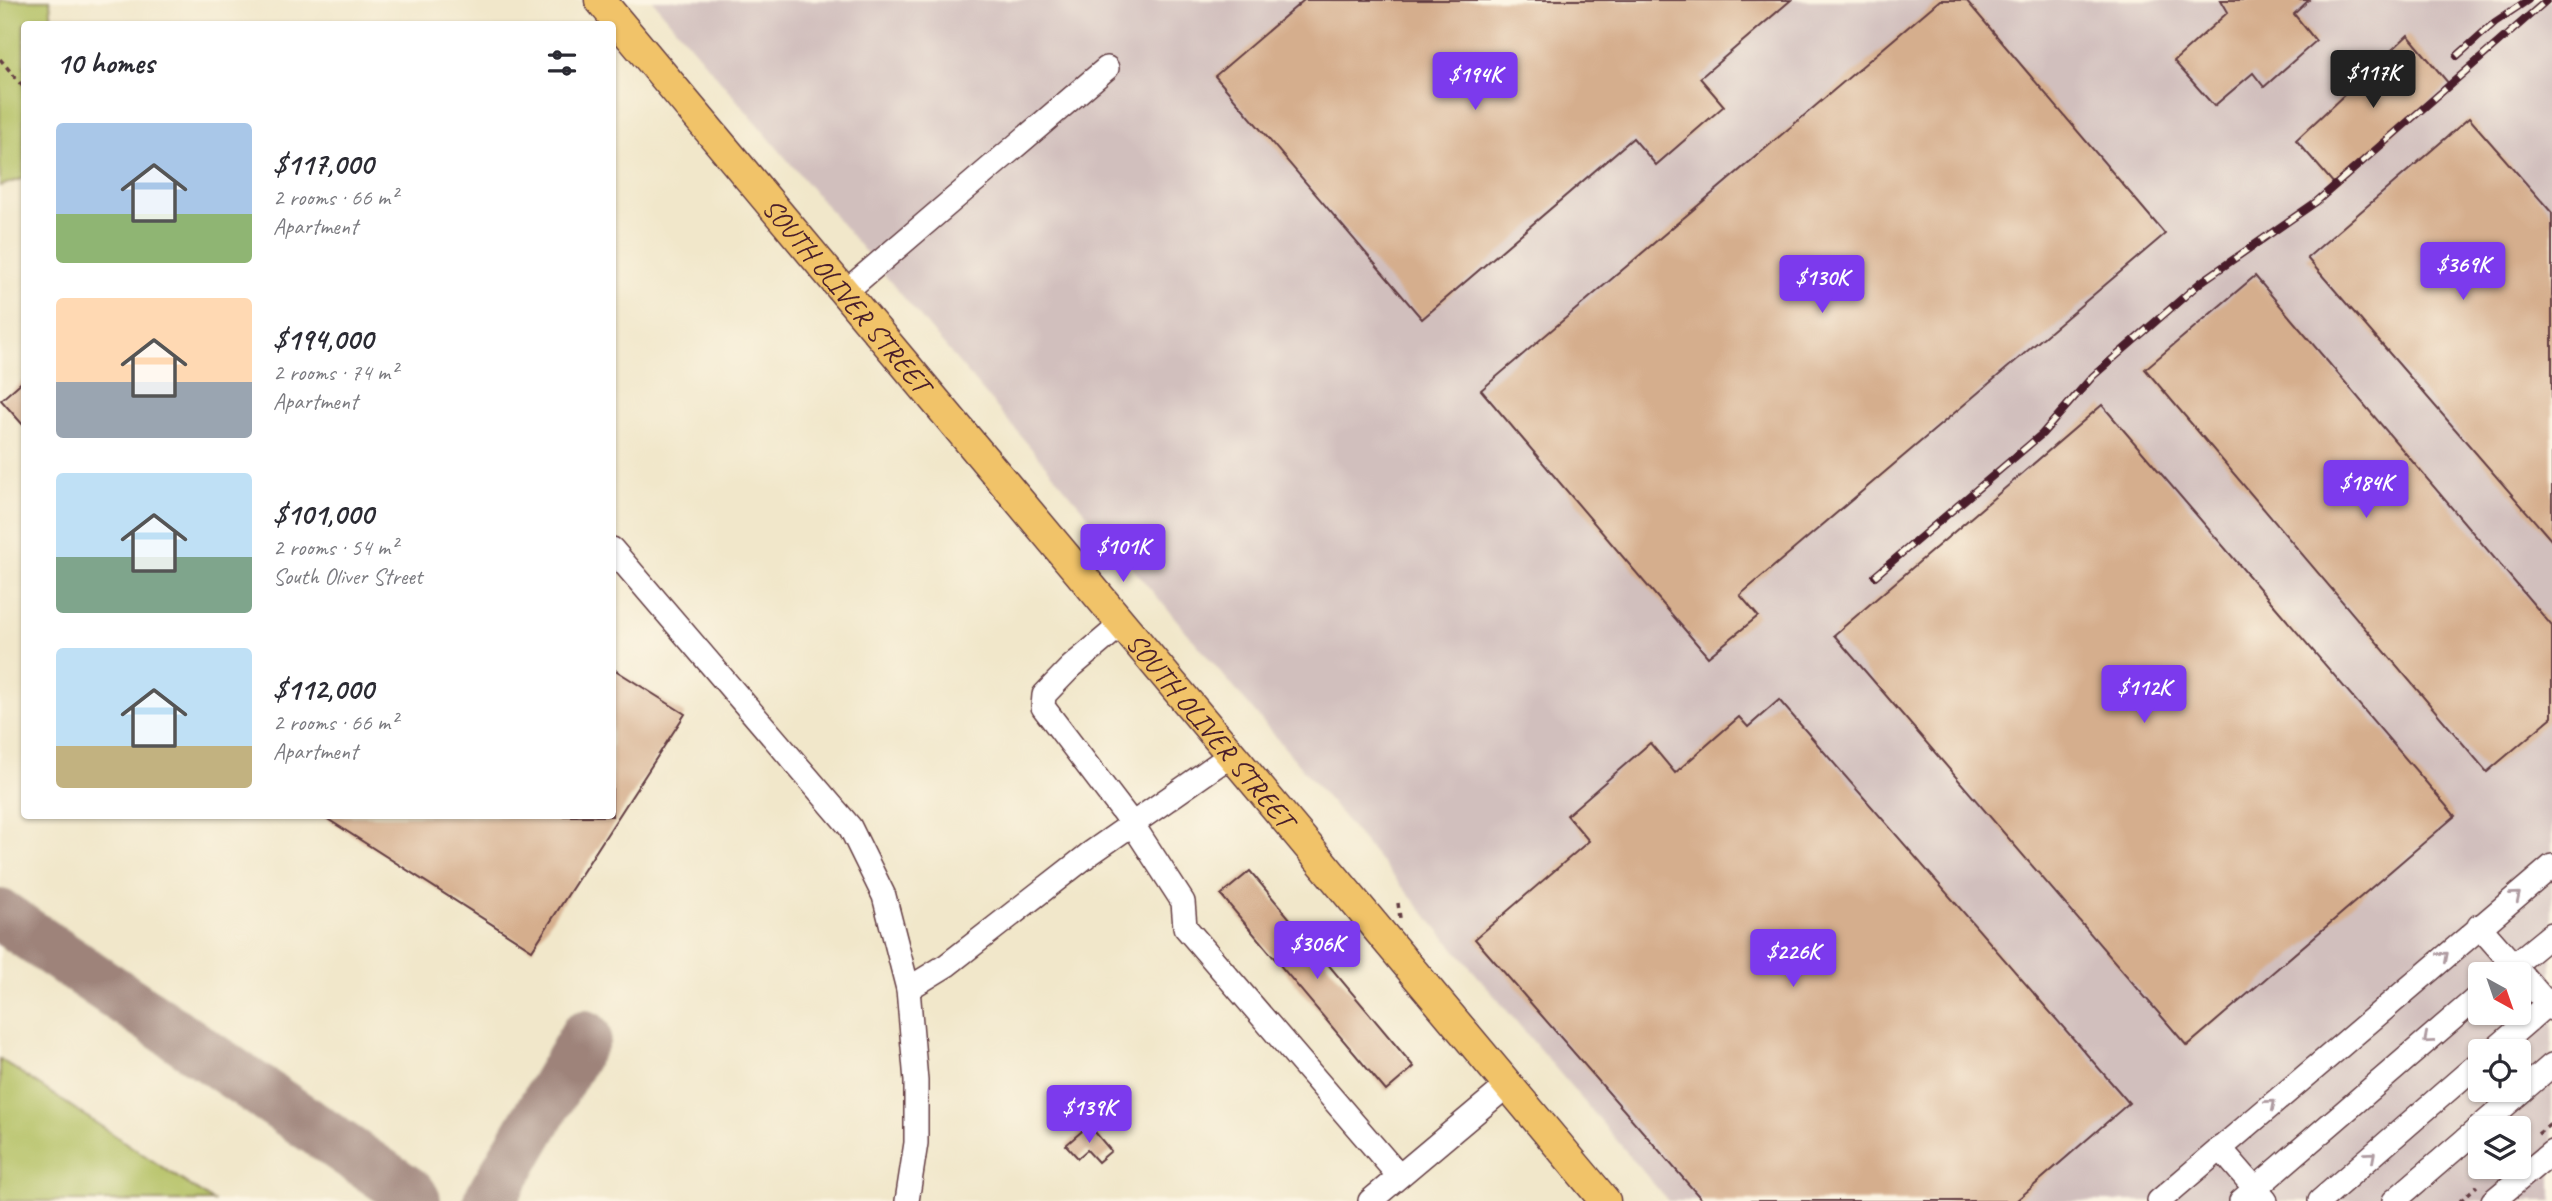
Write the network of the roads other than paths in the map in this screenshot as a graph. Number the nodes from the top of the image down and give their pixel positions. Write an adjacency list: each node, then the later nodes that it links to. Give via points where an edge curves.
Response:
1 (600, 0): 3 (main road, SOUTH OLIVER STREET)
2 (1107, 68): 3 (street)
3 (845, 292): 5 (main road, SOUTH OLIVER STREET)
4 (616, 554): 13 (street, via 850,827 884,896)
5 (1123, 624): 6 (main road, SOUTH OLIVER STREET); 7 (street, via 1044,695 1043,707)
6 (1231, 755): 7 (street); 20 (main road, SOUTH OLIVER STREET)
7 (1133, 825): 13 (street, via 947,965); 23 (street, via 1183,902 1185,927)
8 (2552, 866): 9 (street, one-way to 8)
9 (2480, 926): 11 (street); 21 (street, one-way to 9)
10 (2552, 933): 12 (street)
11 (2503, 962)
12 (2518, 962)
13 (908, 989): 25 (street, via 916,1143)
14 (2531, 989): 15 (street)
15 (2550, 1004): 17 (street)
16 (2468, 1006): 24 (street, one-way to 24)
17 (2508, 1039)
18 (2552, 1065): 30 (street)
19 (2468, 1072): 29 (street, one-way to 19)
20 (1508, 1084): 23 (street); 27 (main road, SOUTH OLIVER STREET)
21 (2220, 1148): 24 (street); 28 (street)
22 (2552, 1152): 31 (street)
23 (1399, 1176): 26 (street)
24 (2254, 1197)
25 (907, 1201)
26 (1370, 1201)
27 (1605, 1201)
28 (2159, 1201)
29 (2320, 1201)
30 (2395, 1201)
31 (2493, 1201)

